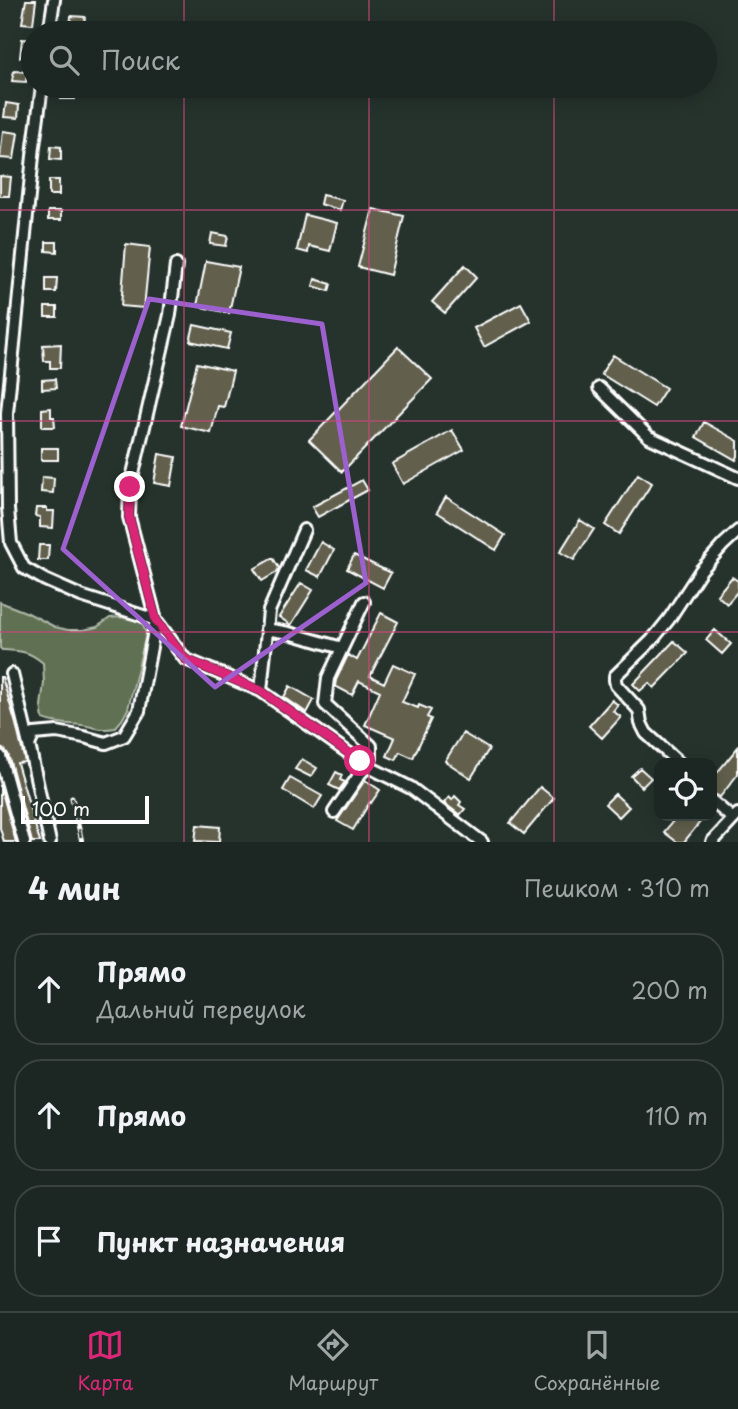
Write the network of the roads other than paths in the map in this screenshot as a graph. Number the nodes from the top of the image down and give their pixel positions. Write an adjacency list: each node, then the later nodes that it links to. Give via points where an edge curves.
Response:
1 (54, 0): 2 (street)
2 (51, 21)
3 (40, 98): 10 (street, via 7,413 11,543 24,568 45,580)
4 (176, 265): 10 (street, via 170,315 130,487 129,517)
5 (599, 388): 6 (street, via 649,437)
6 (738, 478)
7 (303, 530): 11 (street, via 269,611)
8 (738, 531): 17 (street, via 701,570 669,619 615,676 616,685 639,710 646,733)
9 (364, 602): 12 (street)
10 (156, 620): 14 (street, via 185,659); 15 (street, via 139,711 124,736 106,743 57,732 34,734)
11 (267, 629): 12 (street); 14 (street)
12 (342, 648): 18 (street, via 328,678 325,704 371,746)
13 (12, 674): 15 (street)
14 (261, 691): 18 (street)
15 (29, 745): 23 (street)
16 (0, 756): 22 (street)
17 (674, 758)
18 (367, 766): 20 (street); 24 (street, via 411,788)
19 (717, 805): 21 (street)
20 (334, 812)
21 (736, 816): 25 (street)
22 (24, 842)
23 (50, 842)
24 (482, 842)
25 (712, 842)

